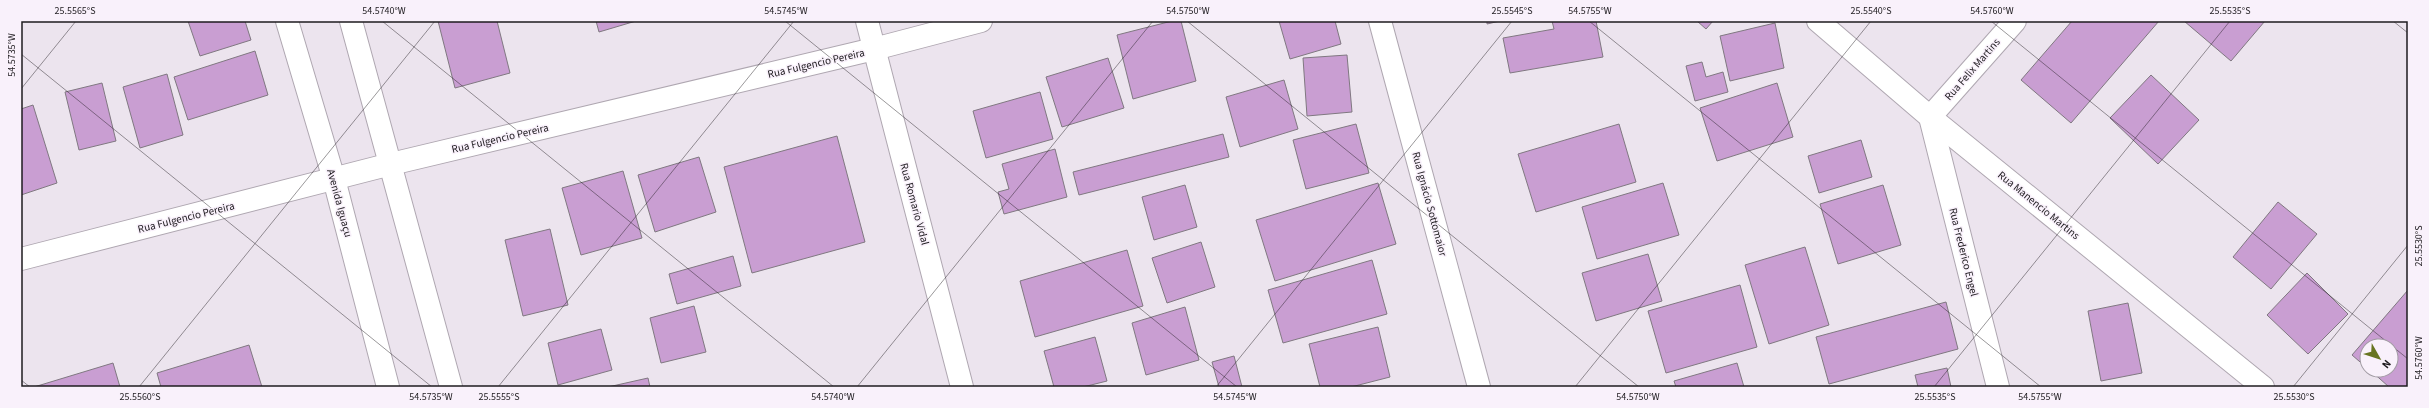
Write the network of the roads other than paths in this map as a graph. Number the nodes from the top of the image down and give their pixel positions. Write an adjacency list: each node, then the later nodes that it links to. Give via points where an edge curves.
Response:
1 (287, 21): 11 (street, Avenida Iguaçu)
2 (351, 21): 10 (street)
3 (867, 21): 8 (street, Rua Romario Vidal)
4 (981, 21): 8 (street, Rua Fulgencio Pereira)
5 (1380, 21): 16 (street, Rua Ignácio Sottomaior)
6 (1818, 21): 9 (street, Rua Manencio Martins)
7 (2015, 21): 9 (street, Rua Felix Martins)
8 (874, 49): 10 (street, Rua Fulgencio Pereira); 15 (street, Rua Romario Vidal)
9 (1930, 117): 17 (street, Rua Frederico Engel); 18 (street, Rua Manencio Martins)
10 (392, 164): 11 (street, Rua Fulgencio Pereira); 14 (street)
11 (334, 179): 12 (street, Rua Fulgencio Pereira); 13 (street, Avenida Iguaçu)
12 (21, 259)
13 (388, 387)
14 (451, 387)
15 (962, 387)
16 (1479, 387)
17 (1998, 387)
18 (2263, 387)

